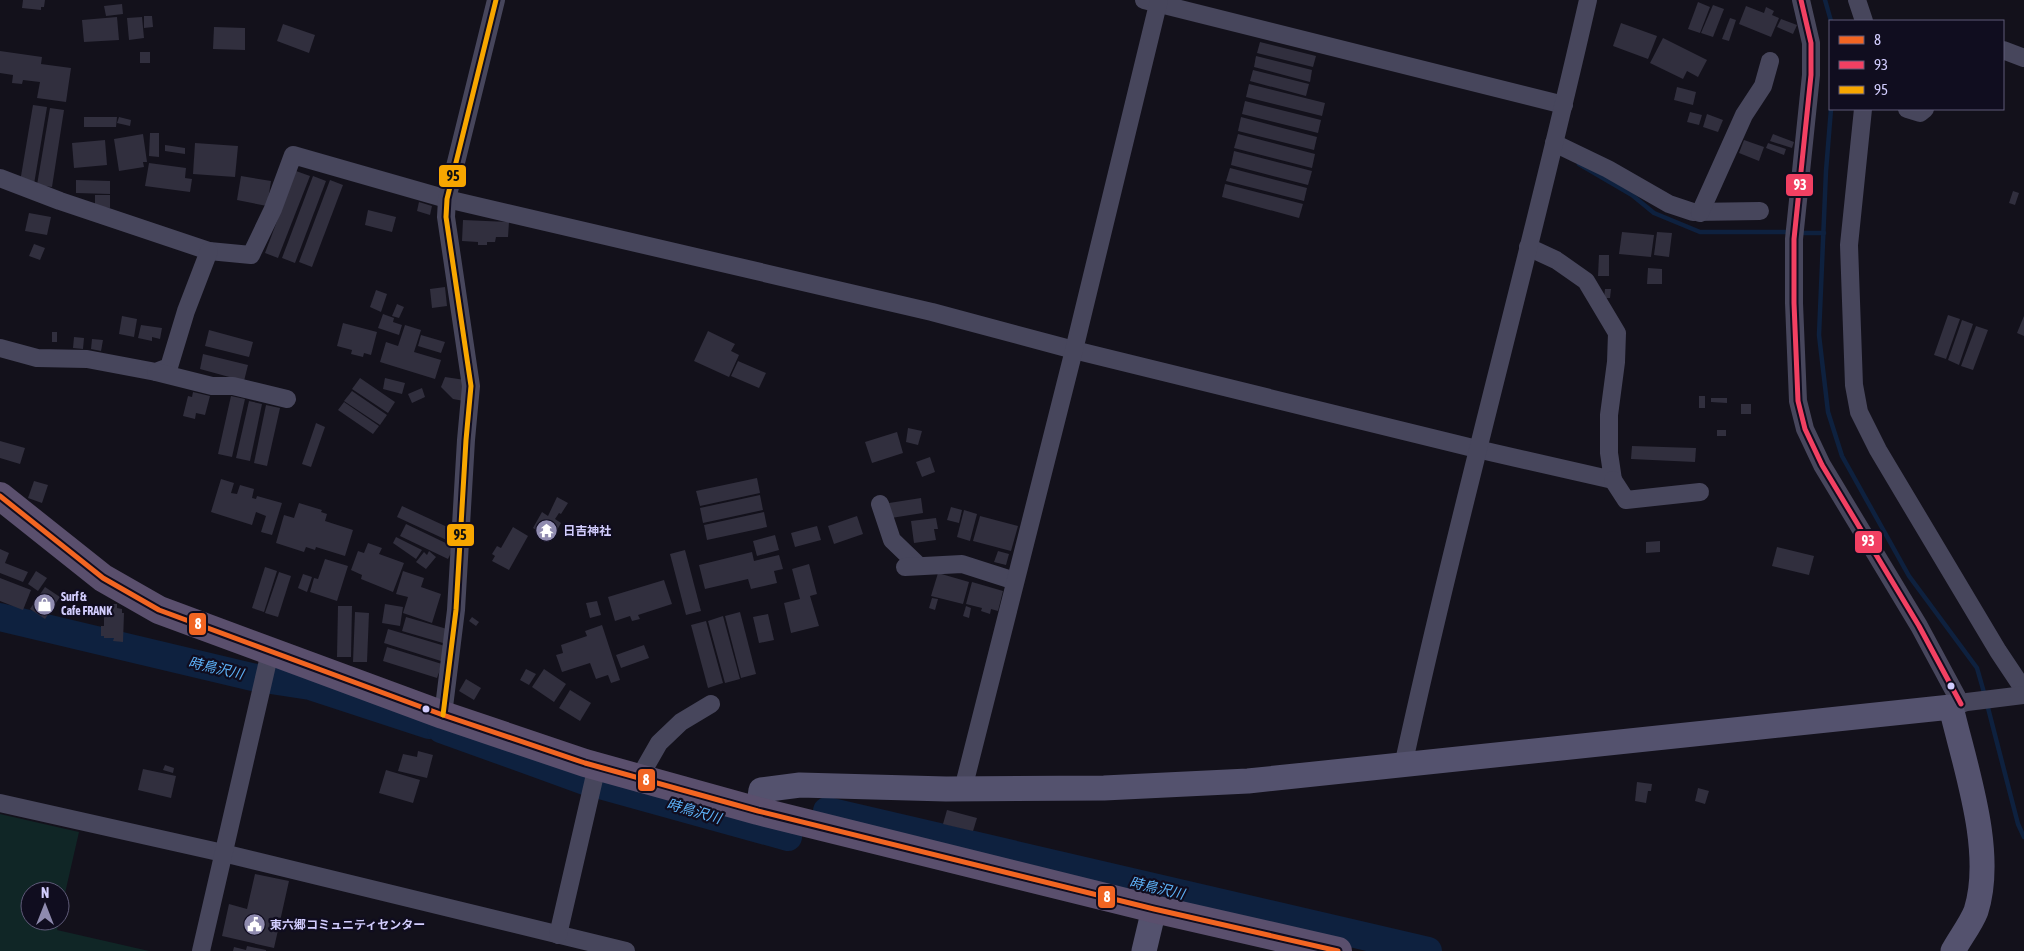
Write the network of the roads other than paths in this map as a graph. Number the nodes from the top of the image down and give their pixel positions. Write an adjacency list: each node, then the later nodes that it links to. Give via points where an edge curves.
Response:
1 (496, 0): 16 (street)
2 (1588, 0): 10 (street)
3 (1801, 0): 34 (street, via 1811,43 1811,75 1794,233 1798,402 1805,429 1822,465 1919,626)
4 (1857, 0): 6 (street)
5 (1154, 1): 10 (street); 22 (street)
6 (1864, 20)
7 (2004, 50): 8 (street)
8 (2024, 58)
9 (1770, 61): 18 (street, via 1762,86 1744,115)
10 (1564, 105): 14 (street)
11 (1863, 110): 32 (street, via 1849,245 1854,385 1859,412 1878,450)
12 (1910, 110): 13 (street, via 1920,113)
13 (1924, 110)
14 (1554, 144): 18 (street, via 1608,169 1669,204); 19 (street)
15 (0, 178): 20 (street)
16 (447, 199): 20 (street, via 293,155 251,255); 22 (street, via 932,312); 35 (street, via 446,217 471,386 456,610)
17 (1760, 212): 18 (street)
18 (1700, 213)
19 (1528, 247): 25 (street); 26 (street, via 1556,260 1586,281 1617,334 1609,415)
20 (208, 251): 23 (street, via 169,367)
21 (0, 348): 23 (street, via 36,358 87,359)
22 (1074, 350): 25 (street); 30 (street)
23 (156, 372): 24 (street)
24 (287, 399)
25 (1477, 449): 26 (street); 37 (street)
26 (1613, 480): 27 (street, via 1626,500)
27 (1700, 492)
28 (0, 496): 31 (main road, via 103,578)
29 (880, 504): 30 (street, via 892,540 912,567 962,564)
30 (1015, 581): 39 (street)
31 (266, 668): 35 (main road); 42 (street)
32 (2022, 694): 34 (street)
33 (712, 704): 38 (street, via 681,722 659,743)
34 (1960, 704): 37 (street); 49 (street, via 1983,868 1976,911)
35 (443, 715): 36 (main road)
36 (597, 766): 38 (main road); 44 (street)
37 (1403, 766): 39 (street, via 1248,781 1104,788)
38 (639, 778): 41 (main road)
39 (963, 789): 41 (street, via 800,785 762,790)
40 (0, 803): 42 (street)
41 (758, 811): 43 (main road)
42 (223, 853): 44 (street); 45 (street)
43 (1154, 908): 47 (street); 48 (main road)
44 (558, 935): 46 (street)
45 (201, 951)
46 (626, 951)
47 (1144, 951)
48 (1338, 951)
49 (1953, 951)

